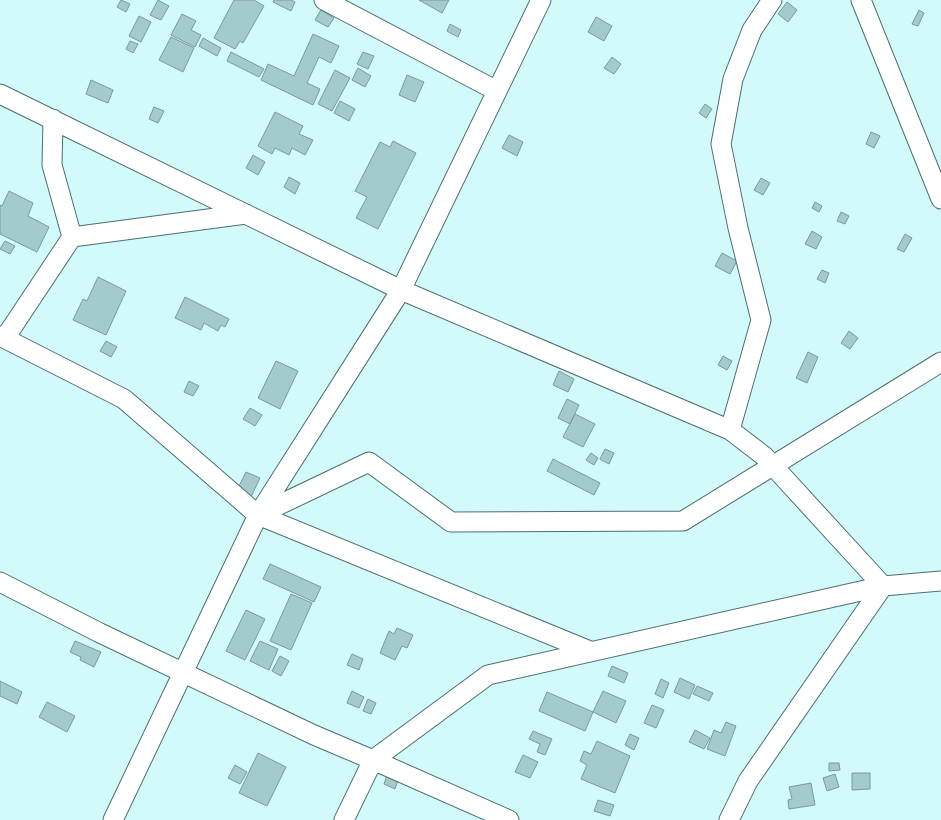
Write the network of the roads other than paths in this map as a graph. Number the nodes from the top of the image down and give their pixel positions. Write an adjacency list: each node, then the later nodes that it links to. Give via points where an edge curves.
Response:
1 (324, 0): 5 (street)
2 (541, 0): 5 (street)
3 (772, 0): 14 (street, via 752,30 733,80 721,144 761,320)
4 (861, 0): 8 (street)
5 (497, 91): 11 (street)
6 (0, 94): 7 (street)
7 (53, 120): 9 (street); 10 (street, via 52,165)
8 (941, 198)
9 (246, 214): 10 (street); 11 (street)
10 (72, 237): 12 (street)
11 (401, 290): 14 (street); 16 (street)
12 (3, 337): 16 (street, via 124,399)
13 (941, 362): 15 (street)
14 (730, 430): 15 (street)
15 (773, 465): 16 (street, via 683,521 450,522 369,462); 19 (street)
16 (258, 515): 20 (street); 21 (street)
17 (941, 581): 19 (street)
18 (0, 582): 21 (street)
19 (883, 586): 20 (street); 26 (street, via 748,781)
20 (590, 652): 22 (street, via 488,674)
21 (183, 672): 22 (street, via 314,736); 23 (street)
22 (373, 760): 24 (street); 25 (street)
23 (113, 820)
24 (344, 820)
25 (509, 820)
26 (729, 820)

